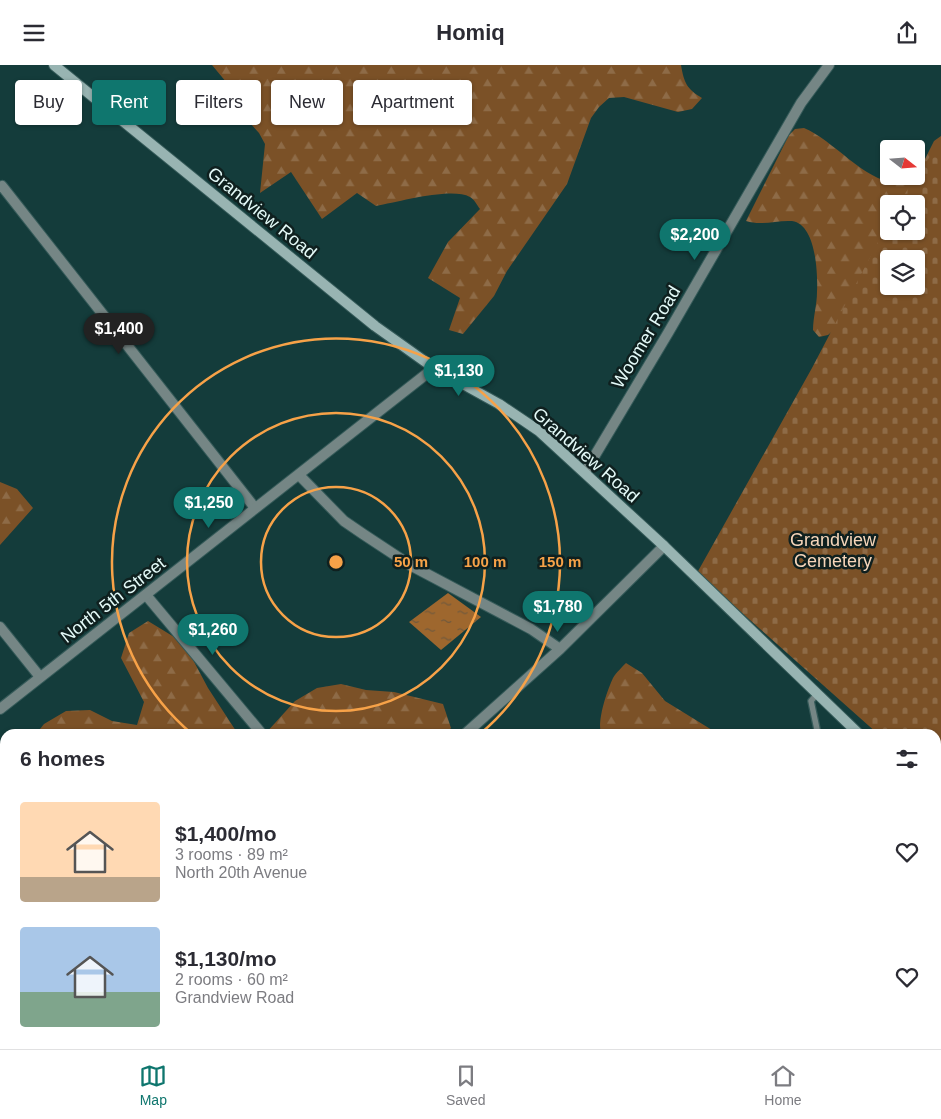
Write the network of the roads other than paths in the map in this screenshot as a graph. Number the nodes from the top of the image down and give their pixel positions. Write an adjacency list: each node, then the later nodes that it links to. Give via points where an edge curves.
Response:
1 (54, 65): 4 (main road, Grandview Road, via 376,326)
2 (829, 65): 5 (street, Woomer Road, via 801,103)
3 (1, 186): 7 (street)
4 (434, 367): 5 (main road, Grandview Road, via 521,418); 6 (street, North 5th Street)
5 (584, 472): 8 (main road, Grandview Road)
6 (299, 475): 7 (street, North 5th Street); 11 (street, via 344,521 363,534 431,576 531,629)
7 (255, 508): 9 (street, North 5th Street)
8 (664, 546): 11 (street); 13 (main road, Grandview Road)
9 (146, 595): 12 (street, North 5th Street); 15 (street)
10 (0, 627): 12 (street)
11 (560, 649): 16 (street)
12 (40, 677): 14 (street, North 5th Street)
13 (817, 693): 17 (lane, via 811,701); 18 (main road, Grandview Road)
14 (0, 709)
15 (258, 729)
16 (471, 729)
17 (817, 729)
18 (854, 729)

